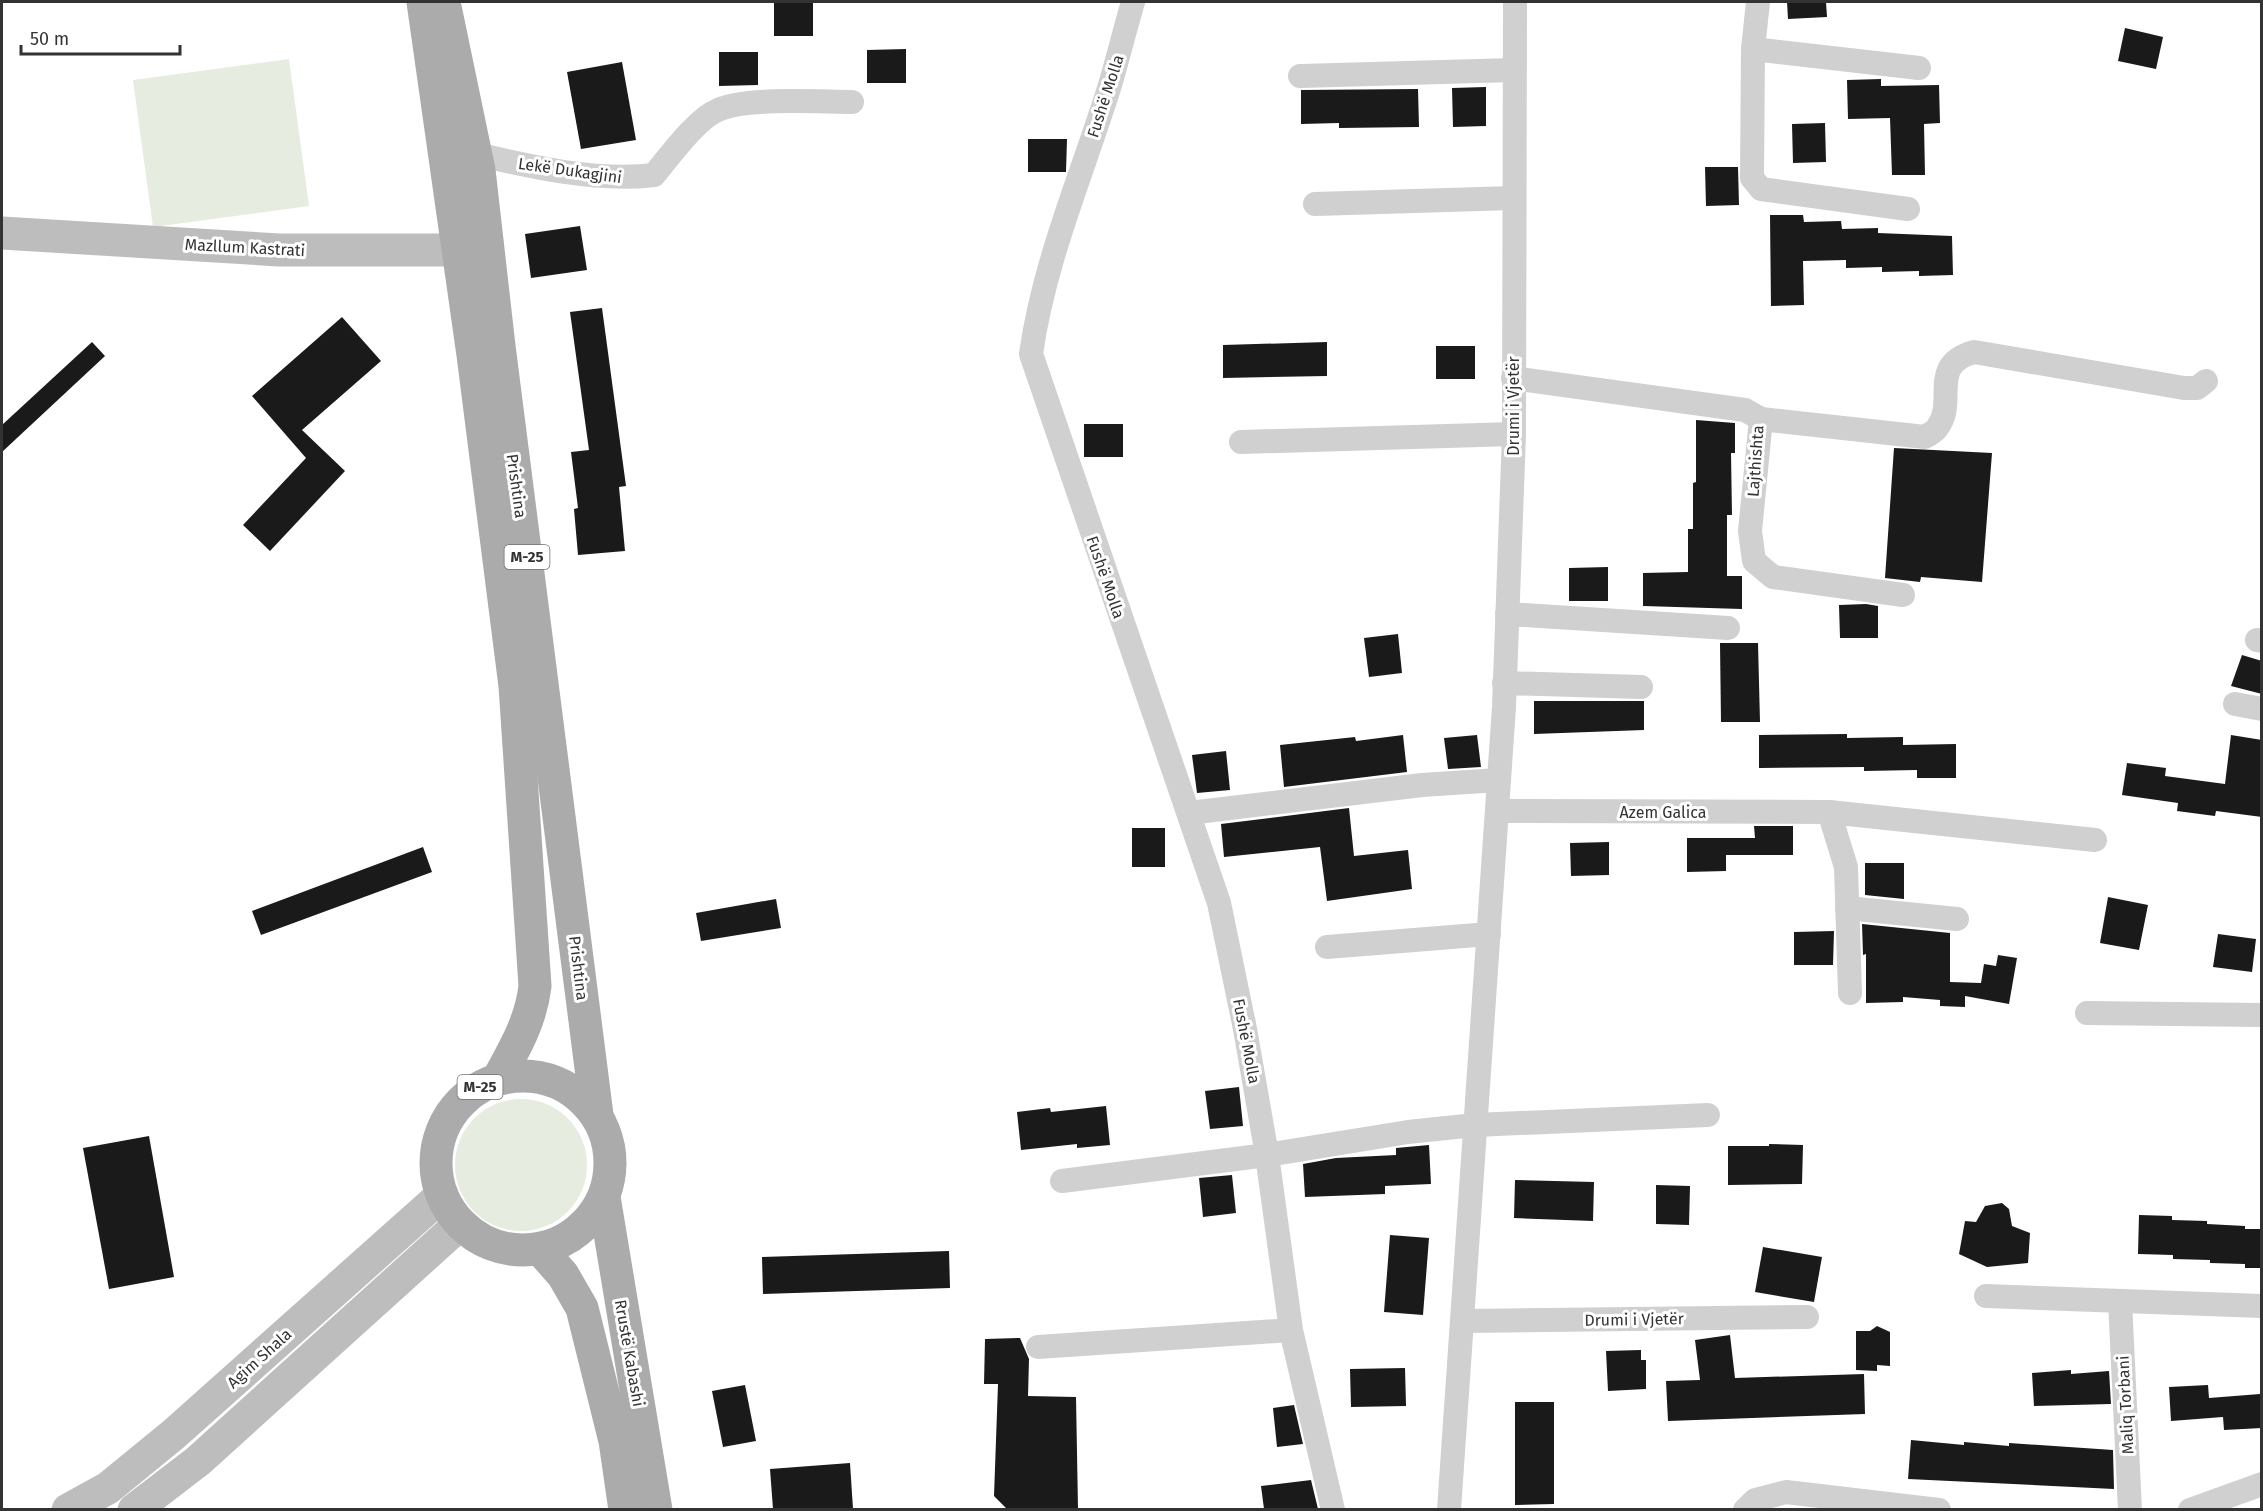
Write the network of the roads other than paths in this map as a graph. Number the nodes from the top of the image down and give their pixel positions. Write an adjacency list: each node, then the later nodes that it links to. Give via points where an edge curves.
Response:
1 (423, 2): 16 (main road, Prishtina / M-25)
2 (444, 2): 11 (main road, Prishtina / M-25)
3 (1133, 2): 32 (street, Fushë Molla, via 1110,85 1053,250 1031,354)
4 (1515, 2): 8 (street, Drumi i Vjetër)
5 (1758, 2): 6 (street)
6 (1753, 49): 7 (street); 14 (street, via 1750,161 1752,178 1761,189)
7 (1919, 68)
8 (1514, 70): 9 (street); 12 (street, Drumi i Vjetër)
9 (1300, 76)
10 (852, 102): 11 (street, Lekë Dukagjini, via 758,103 718,110 688,134 654,175 624,179 519,165)
11 (476, 154): 16 (main road, Prishtina / M-25)
12 (1513, 198): 13 (street); 17 (street, Drumi i Vjetër)
13 (1315, 204)
14 (1908, 209)
15 (2, 233): 16 (main road, Mazllum Kastrati, via 279,250)
16 (472, 246): 41 (main road, Prishtina / M-25, via 515,686 535,986 524,1031); 43 (main road, Prishtina / M-25)
17 (1513, 378): 19 (street, Lajthishta, via 1745,410); 20 (street, Drumi i Vjetër)
18 (2206, 381): 19 (street, via 2197,388 2184,388 1974,352 1959,356 1948,369 1938,428 1925,437)
19 (1761, 419): 22 (street, Lajthishta, via 1749,531 1754,561 1773,577)
20 (1514, 434): 21 (street); 23 (street, Drumi i Vjetër)
21 (1241, 442)
22 (1903, 594)
23 (1507, 614): 24 (street); 25 (street, Drumi i Vjetër)
24 (1728, 628)
25 (1504, 683): 26 (street); 29 (street, Drumi i Vjetër)
26 (1641, 687)
27 (2235, 704): 28 (street)
28 (2262, 709)
29 (1499, 780): 30 (street, Drumi i Vjetër); 32 (street, via 1422,785)
30 (1497, 811): 31 (street, Azem Galica); 36 (street, Drumi i Vjetër)
31 (1829, 812): 33 (street, Azem Galica); 34 (street, via 1846,867)
32 (1189, 813): 45 (street, Fushë Molla, via 1219,903)
33 (2095, 840)
34 (1847, 908): 35 (street); 38 (street)
35 (1957, 919)
36 (1489, 934): 37 (street); 44 (street, Drumi i Vjetër)
37 (1327, 947)
38 (1850, 993)
39 (2087, 1013): 40 (street)
40 (2262, 1015)
41 (498, 1079): 43 (main road, Prishtina / M-25, via 526,1075 554,1080 578,1094); 47 (main road, Prishtina / M-25, via 462,1100 449,1116 436,1155 436,1176)
42 (1708, 1114): 44 (street)
43 (597, 1115): 48 (main road, Prishtina / M-25, via 609,1141 611,1170)
44 (1475, 1125): 45 (street); 55 (street, Drumi i Vjetër)
45 (1267, 1155): 46 (street); 56 (street, Fushë Molla)
46 (1062, 1181)
47 (442, 1195): 49 (main road, Prishtina / M-25); 59 (main road, Agim Shala, via 174,1434 108,1488)
48 (604, 1197): 50 (main road, Prishtina / M-25, via 589,1221 567,1239); 62 (main road, Rrustë Kabashi / M-25)
49 (460, 1224): 50 (main road, Prishtina / M-25, via 497,1247 518,1251); 60 (main road, via 198,1461)
50 (540, 1249): 61 (main road, Rrustë Kabashi, via 563,1275 582,1308 615,1441)
51 (1986, 1296): 52 (street)
52 (2120, 1302): 53 (street); 67 (street, Maliq Torbani)
53 (2262, 1306)
54 (1807, 1317): 55 (street, Drumi i Vjetër)
55 (1462, 1321): 64 (street, Drumi i Vjetër)
56 (1291, 1330): 57 (street); 63 (street, Fushë Molla)
57 (1038, 1347)
58 (2262, 1484): 68 (street)
59 (68, 1509)
60 (134, 1509)
61 (626, 1509)
62 (656, 1509)
63 (1333, 1509)
64 (1449, 1509)
65 (1745, 1509): 66 (street, via 1755,1500 1786,1492)
66 (1939, 1509)
67 (2130, 1509)
68 (2190, 1509)

